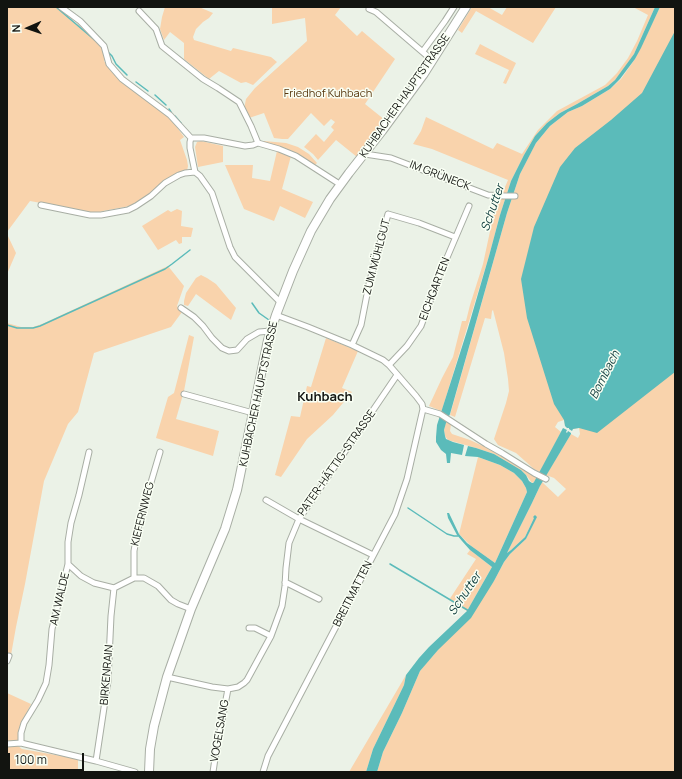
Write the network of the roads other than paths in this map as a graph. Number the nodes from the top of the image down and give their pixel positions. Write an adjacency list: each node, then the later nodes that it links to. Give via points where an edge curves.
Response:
1 (61, 7): 8 (street, via 80,21 104,46 109,64 122,79 170,115)
2 (454, 7): 6 (street)
3 (466, 7): 7 (main road, KUHBACHER HAUPTSTRASSE)
4 (369, 9): 6 (street)
5 (139, 11): 9 (street, via 156,29 162,46 203,79 239,102)
6 (423, 51): 7 (street)
7 (432, 60): 10 (main road, KUHBACHER HAUPTSTRASSE)
8 (191, 138): 9 (street, via 245,146); 11 (street, via 190,148)
9 (258, 143): 12 (street, via 296,156)
10 (365, 154): 12 (main road, KUHBACHER HAUPTSTRASSE); 13 (street, IM GRÜNECK, via 390,158 488,195)
11 (195, 172): 14 (street, via 179,175 128,210 90,215); 17 (street, via 212,193 235,257)
12 (341, 185): 17 (main road, KUHBACHER HAUPTSTRASSE, via 310,231)
13 (515, 196)
14 (41, 205)
15 (469, 206): 16 (street, EICHGARTEN)
16 (455, 237): 21 (street, ZUM MÜHLGUT, via 388,214 361,325); 22 (street, EICHGARTEN, via 421,326 408,346)
17 (281, 303): 19 (main road, KUHBACHER HAUPTSTRASSE)
18 (181, 308): 20 (street, via 194,317 222,348 230,351 237,350 247,338 259,332)
19 (276, 315): 20 (main road, KUHBACHER HAUPTSTRASSE); 21 (street)
20 (271, 331): 26 (main road, KUHBACHER HAUPTSTRASSE)
21 (352, 345): 22 (street)
22 (389, 365): 23 (street)
23 (397, 375): 25 (street); 31 (street, PATER-HÄTTIG-STRASSE)
24 (184, 394): 26 (street)
25 (424, 409): 29 (street, via 440,414); 32 (street, BREITMATTEN, via 401,498)
26 (253, 413): 38 (main road, KUHBACHER HAUPTSTRASSE, via 238,490 225,529)
27 (89, 452): 33 (street, AM WALDE, via 71,523)
28 (160, 452): 34 (street, KIEFERNWEG, via 139,523 134,550)
29 (546, 479)
30 (266, 500): 31 (street, PATER-HÄTTIG-STRASSE)
31 (299, 519): 32 (street); 35 (street, via 289,543)
32 (373, 555): 51 (street, BREITMATTEN, via 268,756)
33 (68, 564): 36 (street, via 81,576 94,583); 45 (street, AM WALDE, via 52,629 46,683 24,723)
34 (134, 578): 36 (street); 38 (street, via 144,578 152,582 171,600)
35 (285, 582): 37 (street); 40 (street, via 282,606)
36 (114, 588): 47 (street, BIRKENRAIN, via 108,680)
37 (319, 599)
38 (191, 609): 43 (main road, KUHBACHER HAUPTSTRASSE)
39 (249, 628): 40 (street, via 255,628)
40 (271, 636): 44 (street, via 249,677 238,687)
41 (9, 656): 42 (street)
42 (7, 662)
43 (167, 677): 44 (street); 49 (main road, KUHBACHER HAUPTSTRASSE, via 154,726)
44 (228, 689): 50 (street, VOGELSANG)
45 (21, 743): 46 (street); 47 (street)
46 (7, 744)
47 (96, 761): 48 (street)
48 (135, 772)
49 (149, 772)
50 (213, 772)
51 (263, 772)

